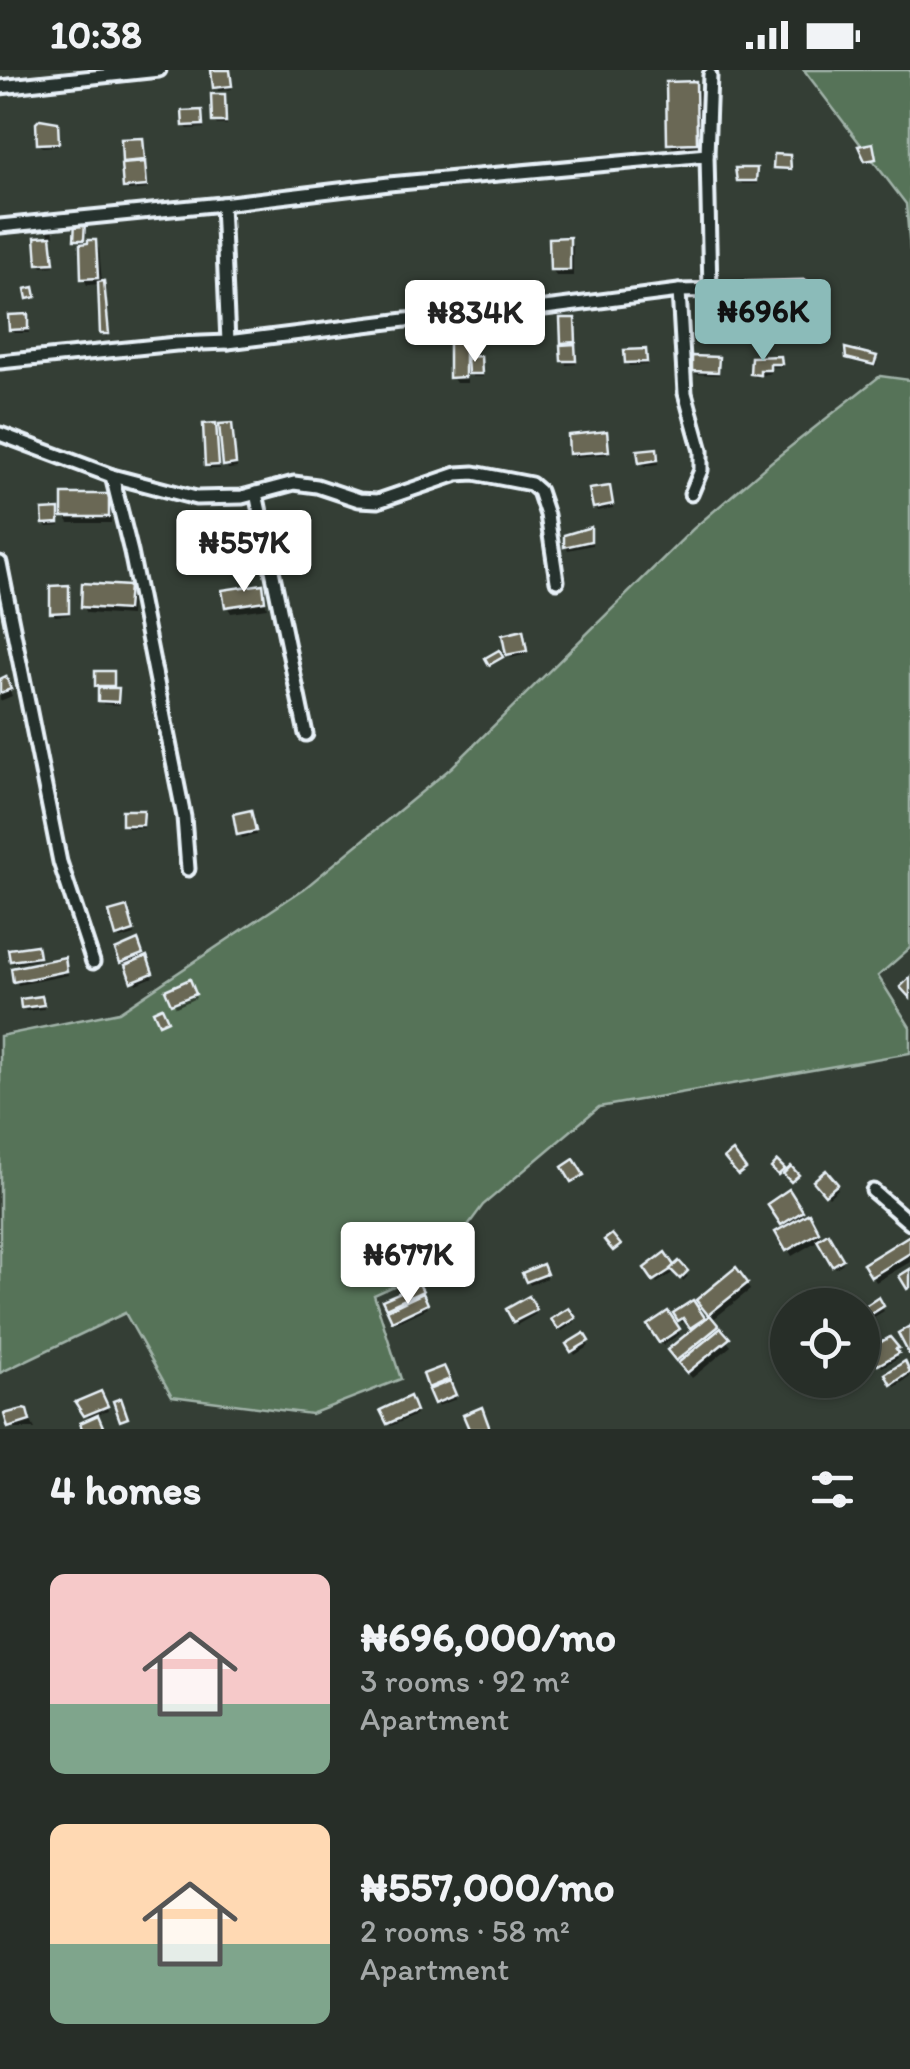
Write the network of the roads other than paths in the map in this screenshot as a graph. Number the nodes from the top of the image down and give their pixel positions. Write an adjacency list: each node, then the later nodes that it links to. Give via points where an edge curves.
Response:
1 (159, 70): 3 (street)
2 (710, 75): 4 (street)
3 (0, 87)
4 (707, 154): 5 (street); 8 (street)
5 (222, 204): 6 (street); 10 (street)
6 (0, 226)
7 (804, 288): 8 (street)
8 (710, 290): 9 (street)
9 (679, 291): 10 (street); 15 (street, via 685,393 702,451)
10 (228, 342): 11 (street)
11 (0, 362)
12 (0, 434): 13 (street)
13 (112, 476): 14 (street, via 196,498); 19 (street, via 184,818)
14 (256, 493): 17 (street, via 294,484 378,501 457,474 531,484 547,514); 18 (street)
15 (691, 494)
16 (0, 563): 20 (street, via 60,862)
17 (557, 581)
18 (306, 734)
19 (188, 869)
20 (93, 962)
21 (873, 1190): 22 (street)
22 (910, 1224)

